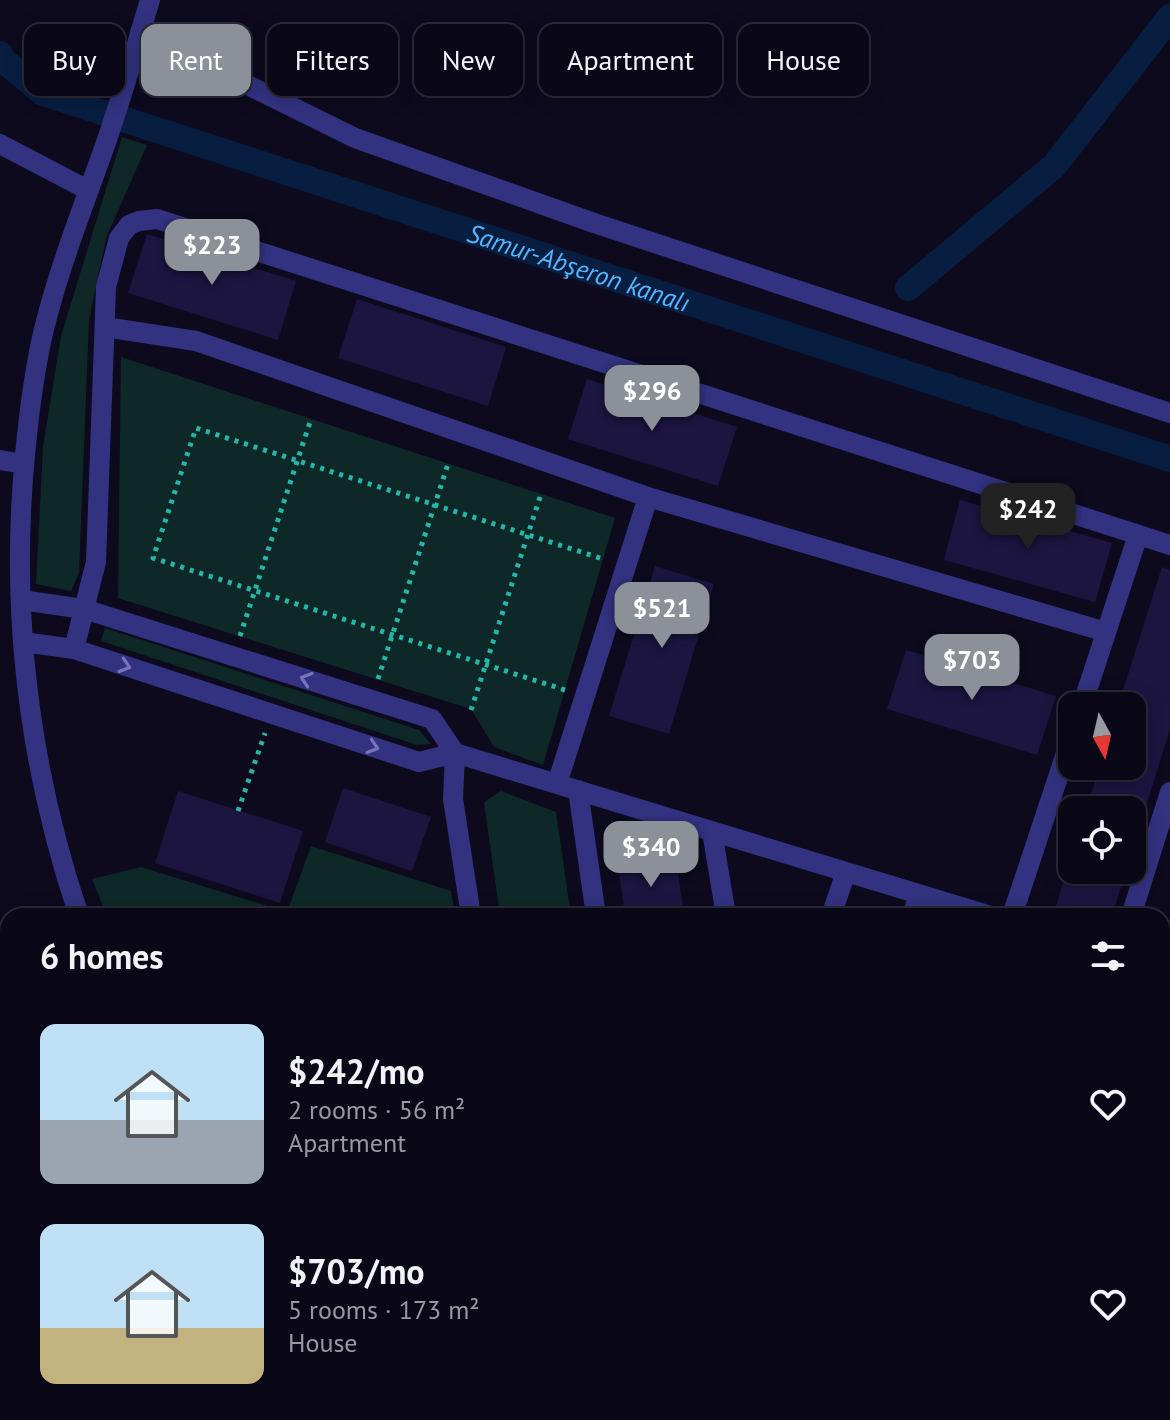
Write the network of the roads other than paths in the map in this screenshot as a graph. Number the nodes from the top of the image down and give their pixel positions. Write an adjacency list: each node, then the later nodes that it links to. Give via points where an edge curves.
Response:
1 (150, 0): 2 (street)
2 (140, 32): 4 (street); 6 (street, via 355,138 594,223)
3 (0, 144): 4 (street)
4 (88, 190): 8 (street, via 44,331)
5 (105, 327): 9 (street, via 196,341); 10 (street, via 106,287 119,238 129,225 157,219); 13 (street, via 96,562)
6 (1170, 413)
7 (0, 460): 8 (street)
8 (24, 464): 12 (street)
9 (648, 497): 14 (street); 20 (street)
10 (1138, 535): 11 (street); 14 (street)
11 (1170, 545)
12 (21, 600): 13 (street); 15 (street)
13 (84, 609): 16 (street); 18 (street, one-way to 13, via 432,719)
14 (1106, 632): 17 (street)
15 (23, 642): 16 (street); 26 (street, via 45,798)
16 (74, 649): 18 (street, one-way to 18, via 419,762)
17 (1087, 692)
18 (455, 753): 20 (street); 27 (street, via 453,799)
19 (1058, 777): 33 (street)
20 (557, 784): 21 (street)
21 (578, 790): 23 (street); 28 (street)
22 (1170, 792): 34 (street)
23 (712, 831): 24 (street); 29 (street)
24 (846, 872): 25 (street); 30 (street)
25 (919, 894): 31 (street); 32 (street)
26 (76, 908)
27 (470, 908)
28 (595, 908)
29 (725, 908)
30 (834, 908)
31 (915, 908)
32 (965, 908)
33 (1015, 908)
34 (1134, 908)

